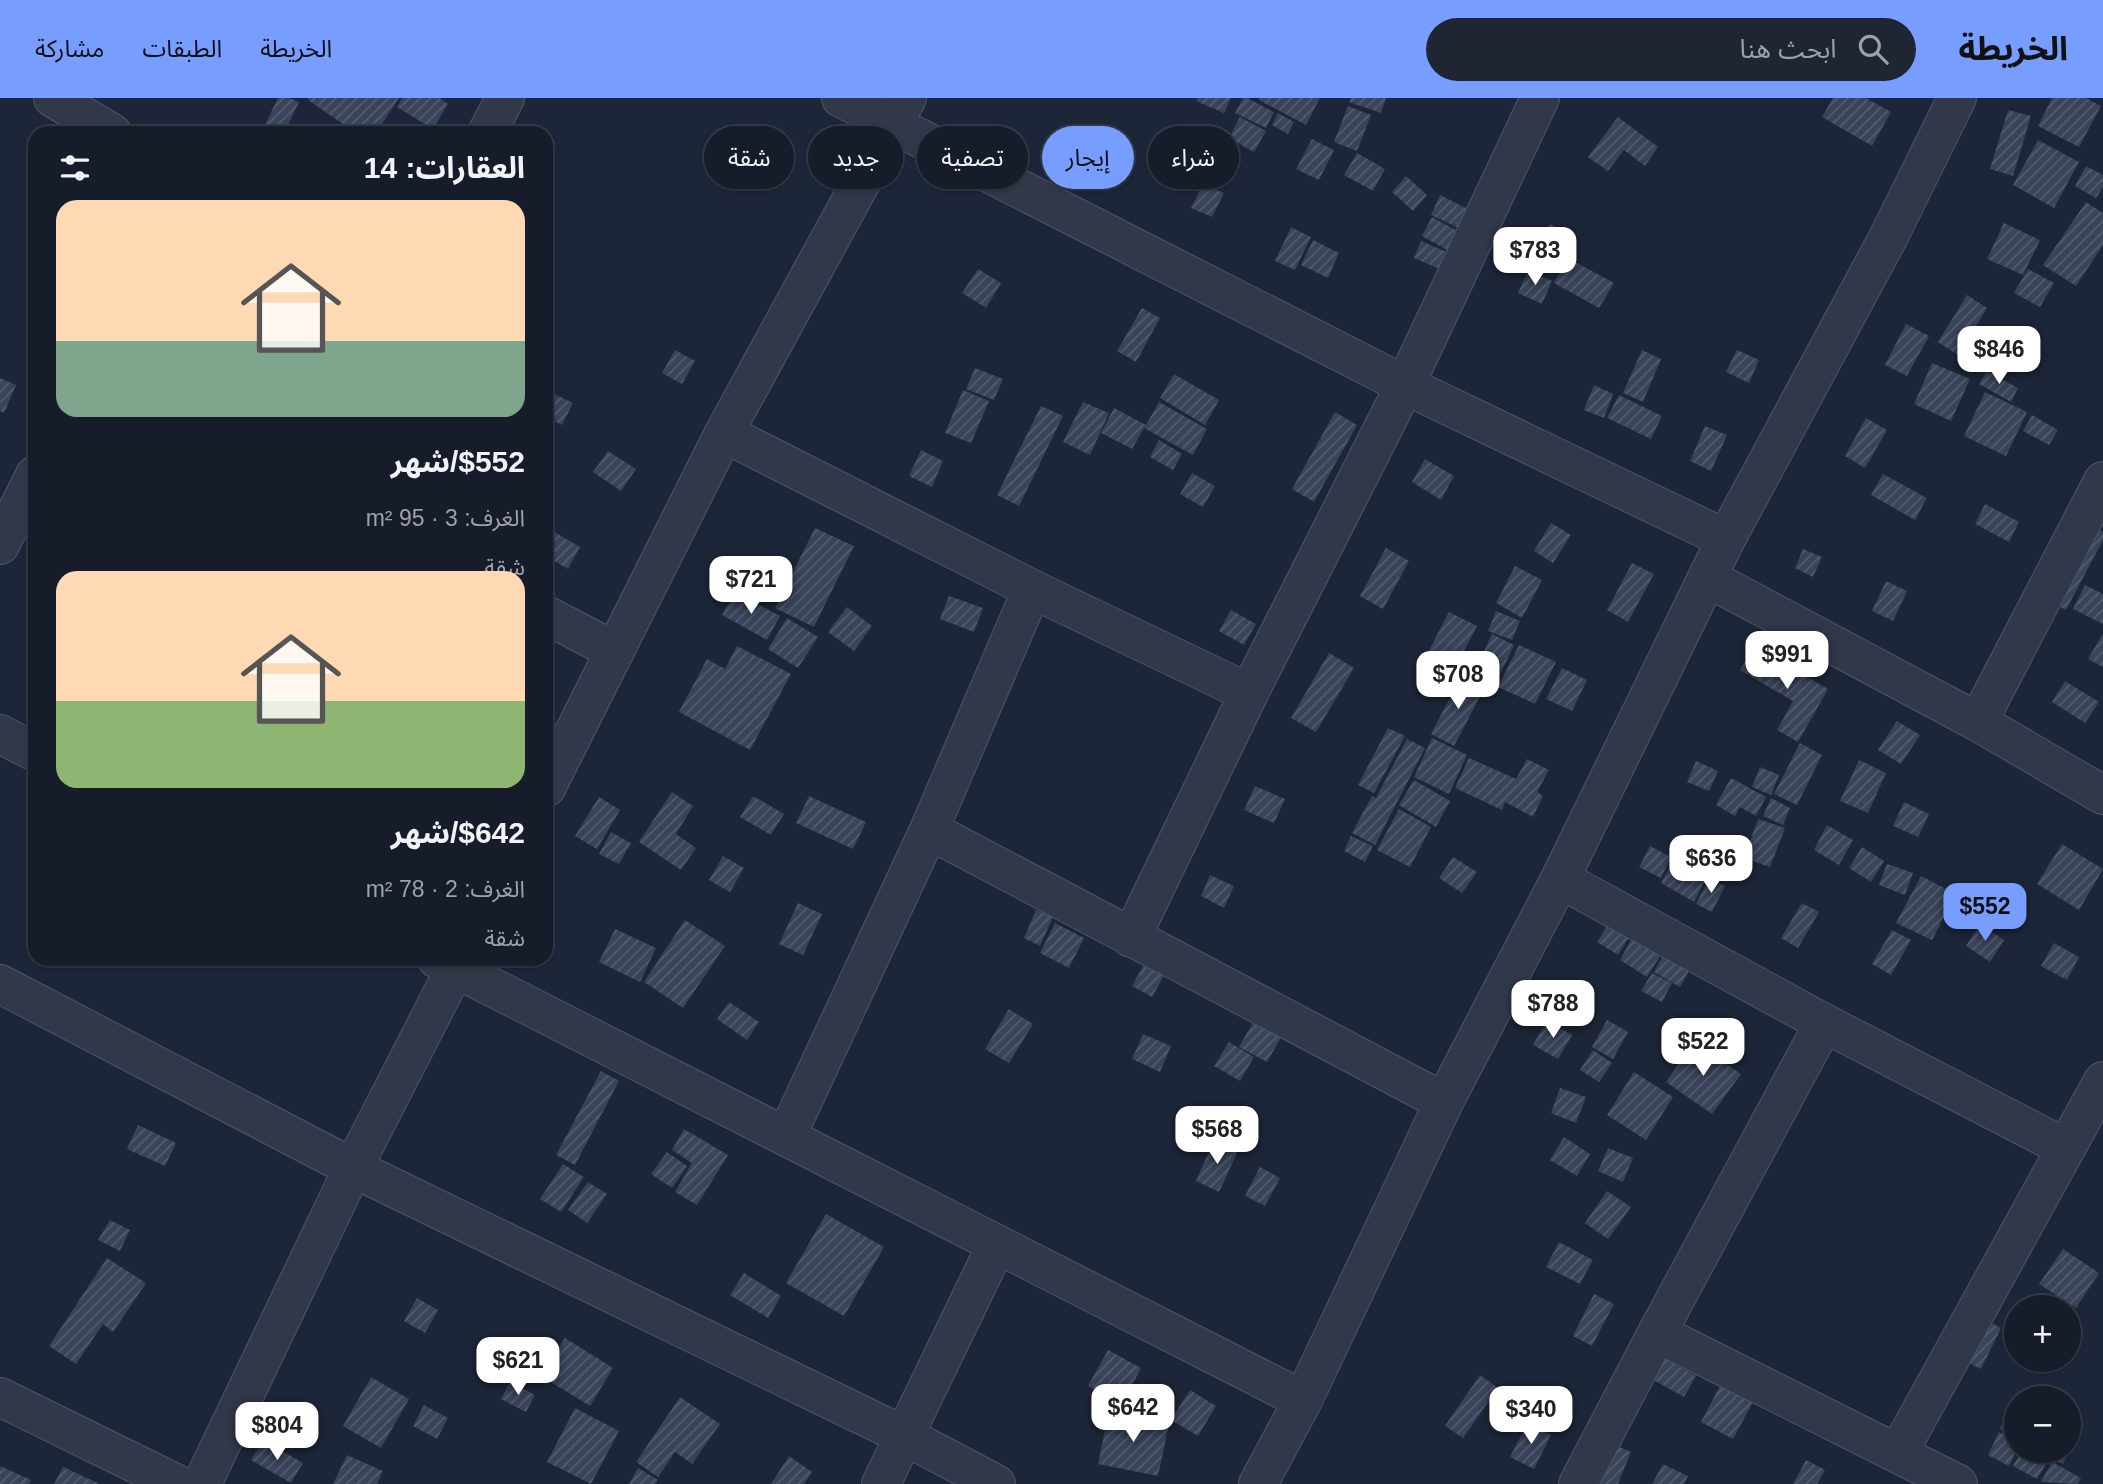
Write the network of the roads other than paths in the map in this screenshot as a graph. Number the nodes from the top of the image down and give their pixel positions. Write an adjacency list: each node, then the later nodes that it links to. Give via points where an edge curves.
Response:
1 (52, 98): 7 (street)
2 (505, 98): 8 (street)
3 (841, 98): 6 (street)
4 (1540, 98): 9 (street)
5 (1957, 98): 13 (street, via 1889,236)
6 (900, 111): 9 (street); 10 (street)
7 (100, 126)
8 (491, 126)
9 (1405, 385): 13 (street); 19 (street)
10 (724, 433): 16 (street); 18 (street)
11 (2103, 481): 20 (street)
12 (28, 489): 14 (street)
13 (1726, 539): 15 (street)
14 (0, 545)
15 (1708, 578): 20 (street); 26 (street)
16 (1032, 589): 19 (street); 25 (street)
17 (553, 619): 18 (street)
18 (615, 651): 23 (street)
19 (1250, 693): 27 (street)
20 (1978, 722): 24 (street)
21 (0, 734): 22 (street)
22 (28, 748)
23 (553, 774)
24 (2103, 795)
25 (929, 830): 27 (street); 34 (street)
26 (1560, 879): 31 (street); 33 (street)
27 (1131, 938): 33 (street)
28 (449, 966): 36 (street)
29 (459, 966): 34 (street)
30 (0, 984): 36 (street)
31 (1824, 1023): 35 (street); 38 (street)
32 (2103, 1081): 35 (street)
33 (1444, 1102): 40 (street)
34 (786, 1137): 37 (street)
35 (2066, 1148): 42 (street)
36 (353, 1168): 41 (street); 44 (street)
37 (998, 1244): 40 (street); 41 (street)
38 (1657, 1332): 42 (street); 48 (street)
39 (0, 1397): 43 (street)
40 (1303, 1400): 47 (street)
41 (905, 1436): 45 (street); 46 (street)
42 (1898, 1453): 49 (street)
43 (177, 1484)
44 (202, 1484)
45 (881, 1484)
46 (996, 1484)
47 (1258, 1484)
48 (1578, 1484)
49 (1958, 1484)

